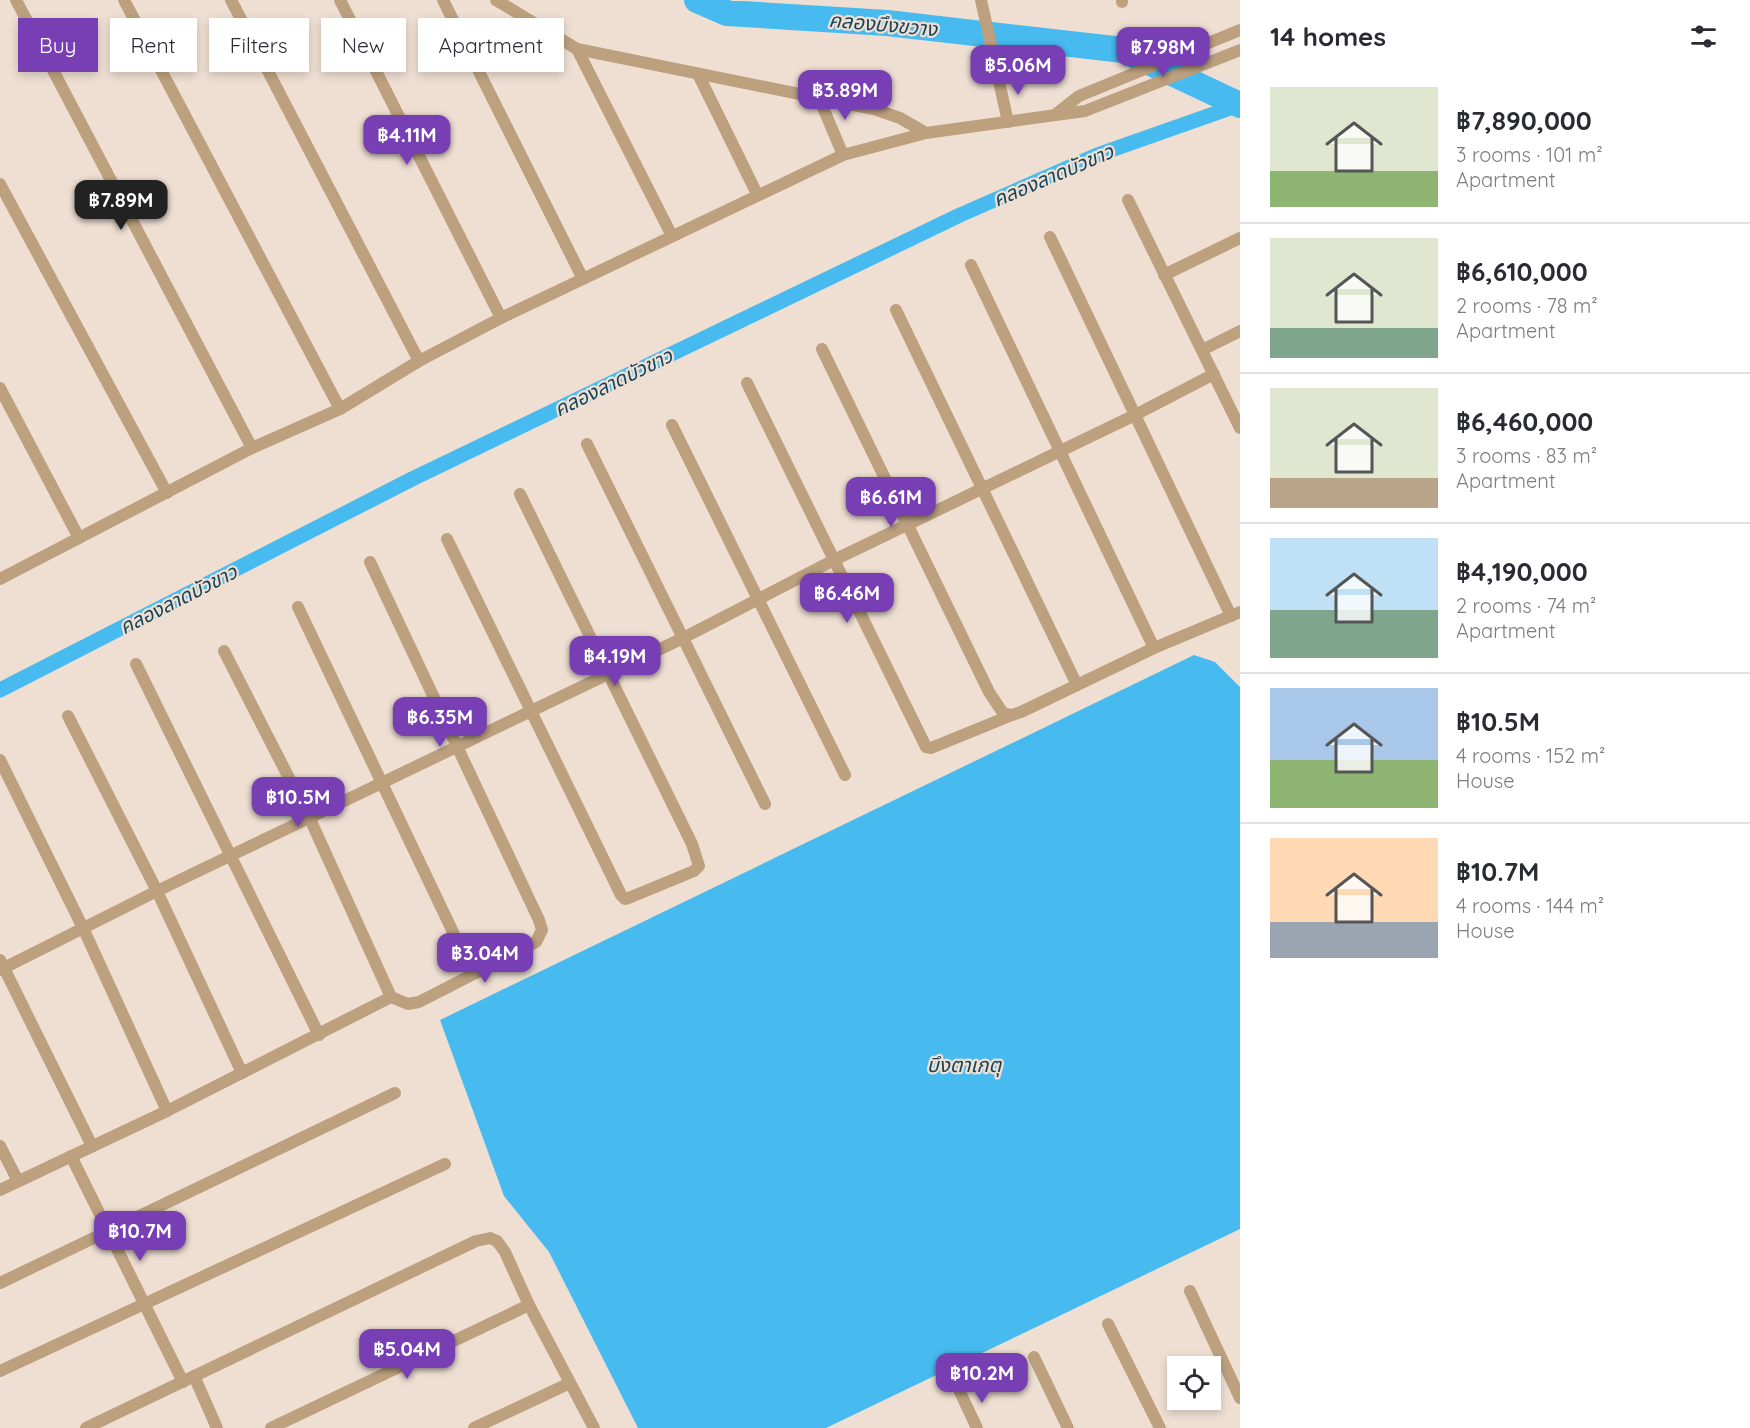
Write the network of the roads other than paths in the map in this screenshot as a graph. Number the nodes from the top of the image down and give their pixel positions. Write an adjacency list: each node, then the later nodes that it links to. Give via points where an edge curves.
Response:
1 (16, 0): 40 (street)
2 (124, 0): 35 (street)
3 (231, 0): 31 (street)
4 (340, 0): 27 (street)
5 (443, 0): 25 (street)
6 (496, 0): 9 (street)
7 (981, 0): 14 (street)
8 (1238, 31): 13 (street, via 1079,96)
9 (577, 50): 11 (street); 20 (street)
10 (1240, 50): 13 (street, via 1085,111)
11 (698, 74): 12 (street); 18 (street)
12 (819, 98): 15 (street, via 883,112); 16 (street)
13 (1055, 115): 14 (street)
14 (1008, 122): 15 (street)
15 (926, 134): 16 (street)
16 (843, 155): 18 (street)
17 (0, 184): 43 (street)
18 (757, 194): 20 (street)
19 (1128, 201): 24 (street)
20 (672, 236): 25 (street)
21 (1050, 237): 36 (street)
22 (1240, 238): 24 (street)
23 (971, 265): 41 (street)
24 (1164, 275): 30 (street)
25 (583, 279): 27 (street)
26 (896, 310): 42 (street)
27 (501, 318): 31 (street)
28 (1240, 332): 30 (street)
29 (822, 349): 45 (street)
30 (1202, 350): 32 (street)
31 (418, 361): 35 (street)
32 (1214, 374): 36 (street); 38 (street)
33 (747, 383): 48 (street)
34 (0, 388): 46 (street)
35 (340, 409): 40 (street)
36 (1135, 415): 41 (street); 53 (street)
37 (672, 425): 51 (street)
38 (1239, 425)
39 (587, 444): 54 (street)
40 (252, 448): 43 (street)
41 (1058, 451): 42 (street); 55 (street)
42 (981, 488): 45 (street); 59 (street)
43 (167, 492): 46 (street)
44 (520, 494): 58 (street)
45 (906, 525): 48 (street); 61 (street, via 998,708)
46 (79, 538): 50 (street)
47 (447, 539): 60 (street)
48 (832, 561): 51 (street); 61 (street, via 926,747)
49 (370, 562): 63 (street)
50 (0, 579)
51 (758, 599): 54 (street); 65 (street)
52 (298, 607): 66 (street)
53 (1236, 614): 55 (street)
54 (682, 638): 58 (street); 67 (street)
55 (1154, 648): 59 (street)
56 (224, 651): 68 (street)
57 (136, 664): 69 (street)
58 (607, 674): 60 (street); 60 (street, via 695,851 699,866 694,871 625,899)
59 (1077, 685): 61 (street)
60 (531, 711): 63 (street)
61 (1012, 715)
62 (68, 716): 70 (street)
63 (455, 746): 66 (street); 74 (street, via 539,920 542,936 419,1002 408,1004)
64 (0, 760): 71 (street)
65 (845, 775)
66 (380, 783): 68 (street); 72 (street)
67 (765, 804)
68 (310, 819): 69 (street); 74 (street)
69 (230, 856): 70 (street); 75 (street)
70 (157, 891): 71 (street); 76 (street)
71 (84, 930): 73 (street); 78 (street)
72 (462, 951)
73 (1, 966): 80 (street)
74 (391, 997): 75 (street)
75 (319, 1035): 76 (street)
76 (242, 1073): 78 (street)
77 (395, 1093): 85 (street)
78 (167, 1110): 80 (street)
79 (0, 1146): 83 (street)
80 (92, 1146): 81 (street)
81 (71, 1156): 83 (street); 85 (street)
82 (445, 1164): 88 (street)
83 (18, 1181): 84 (street)
84 (0, 1190)
85 (108, 1231): 86 (street); 88 (street)
86 (0, 1283)
87 (1190, 1291): 96 (street)
88 (143, 1303): 92 (street); 93 (street)
89 (529, 1305): 93 (street, via 505,1252 497,1241 483,1238); 94 (street); 99 (street)
90 (1108, 1324): 104 (street)
91 (1034, 1357): 103 (street)
92 (0, 1371)
93 (188, 1379): 97 (street); 98 (street)
94 (570, 1383): 100 (street); 101 (street)
95 (960, 1392): 102 (street)
96 (1240, 1398)
97 (86, 1428)
98 (218, 1428)
99 (272, 1428)
100 (474, 1428)
101 (594, 1428)
102 (977, 1428)
103 (1068, 1428)
104 (1160, 1428)

